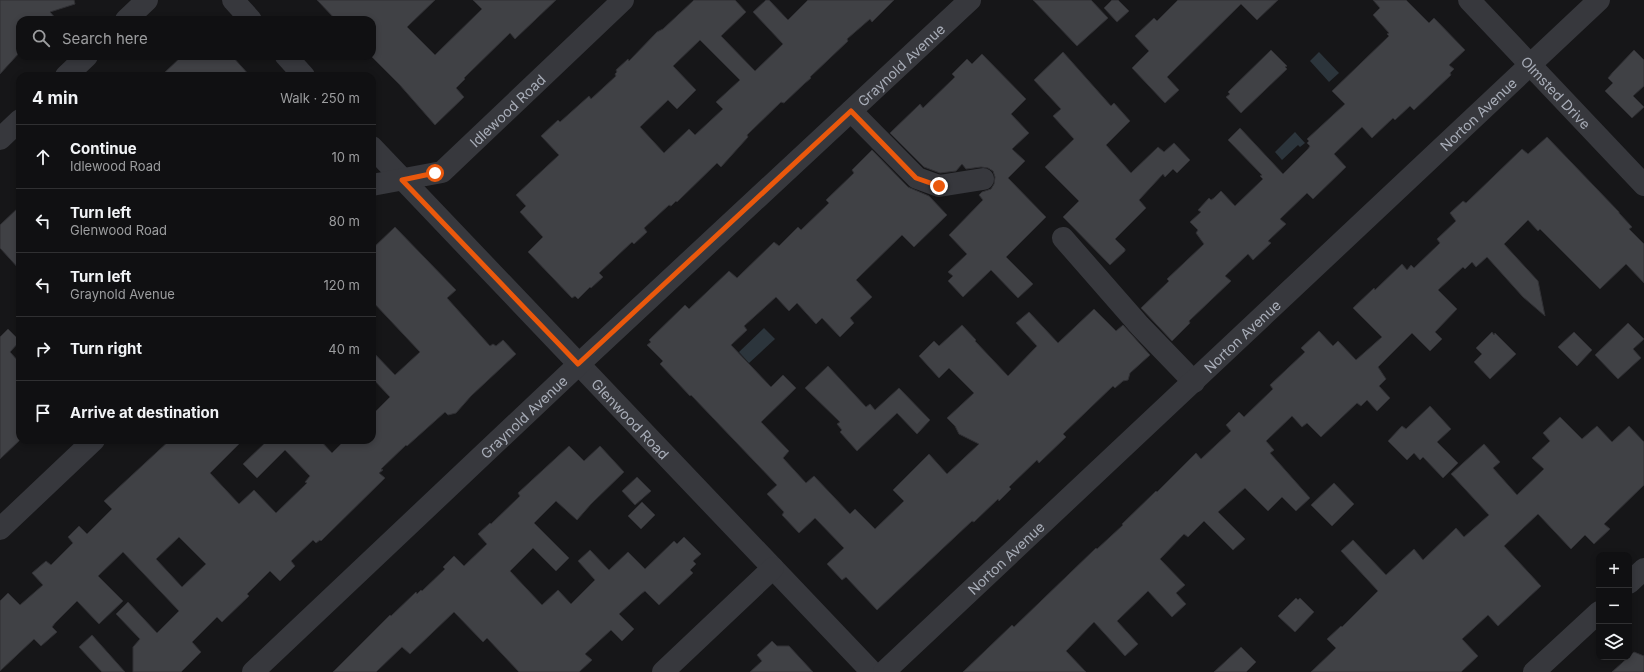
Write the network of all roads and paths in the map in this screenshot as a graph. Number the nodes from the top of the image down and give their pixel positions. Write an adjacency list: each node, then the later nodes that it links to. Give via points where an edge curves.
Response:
1 (147, 0): 7 (street)
2 (232, 0): 8 (street)
3 (623, 0): 18 (street, Idlewood Road, via 442,172)
4 (970, 0): 14 (street, Graynold Avenue)
5 (1469, 0): 11 (street, Olmsted Drive)
6 (1599, 0): 11 (street, Norton Avenue)
7 (130, 16)
8 (247, 16)
9 (84, 60): 12 (street)
10 (290, 60): 13 (street)
11 (1531, 65): 21 (street, Olmsted Drive); 24 (street, Norton Avenue)
12 (70, 72)
13 (300, 72)
14 (851, 111): 19 (street, via 916,178 939,186); 23 (street, Graynold Avenue)
15 (16, 124): 16 (street)
16 (0, 139)
17 (376, 151): 18 (street, Glenwood Road)
18 (402, 180): 20 (street, Idlewood Road); 23 (street, Glenwood Road)
19 (982, 180)
20 (376, 184)
21 (1644, 185)
22 (1063, 238): 24 (street, via 1140,326)
23 (578, 364): 27 (street, Glenwood Road); 31 (street, Graynold Avenue)
24 (1194, 382): 34 (street, Norton Avenue)
25 (90, 444): 26 (street)
26 (0, 529)
27 (773, 568): 32 (street); 33 (street, Glenwood Road)
28 (1644, 569): 29 (street)
29 (1632, 580)
30 (1596, 615): 35 (street)
31 (253, 672)
32 (663, 672)
33 (872, 672)
34 (884, 672)
35 (1534, 672)

